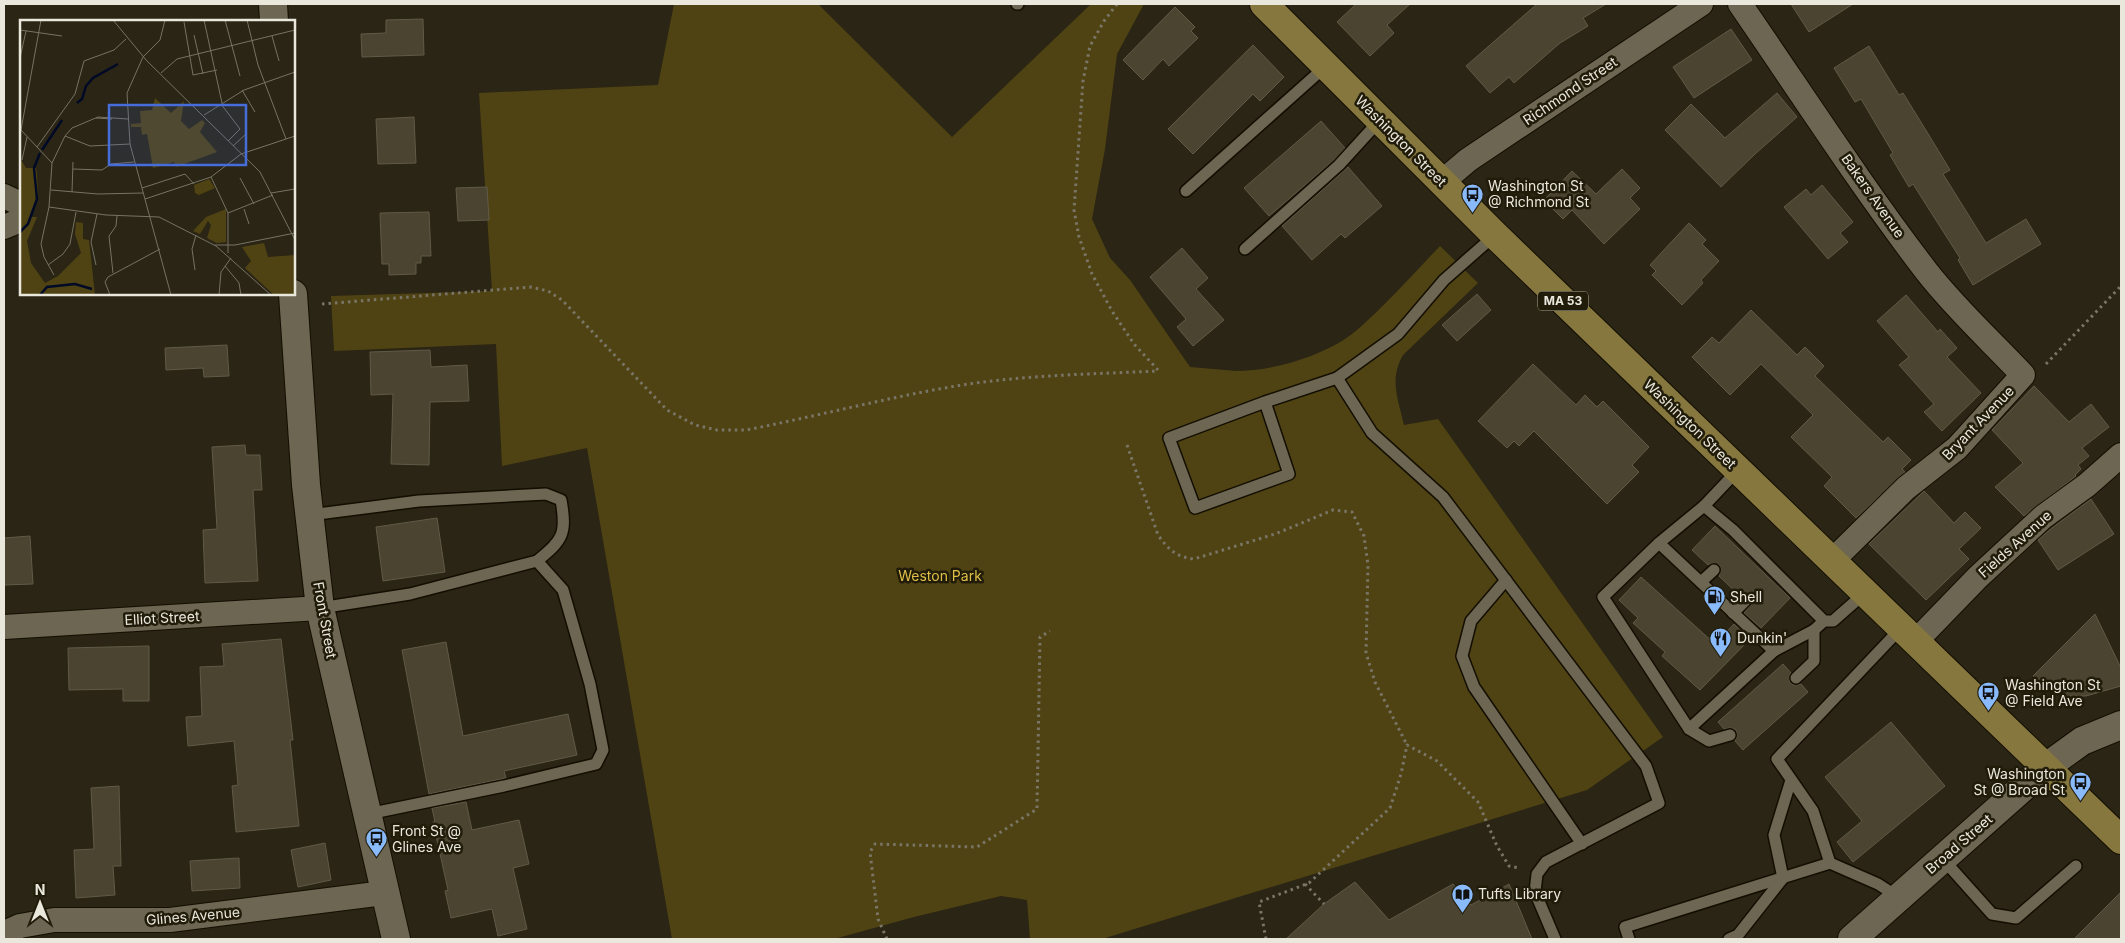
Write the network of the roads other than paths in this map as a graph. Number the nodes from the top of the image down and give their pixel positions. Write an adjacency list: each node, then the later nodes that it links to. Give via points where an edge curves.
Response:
1 (273, 4): 5 (street)
2 (1264, 4): 6 (main road, Washington Street / MA 53)
3 (1701, 4): 8 (street, Richmond Street, via 1468,160)
4 (1740, 4): 17 (street, Bakers Avenue, via 1928,273)
5 (274, 20)
6 (1326, 66): 7 (main road, Washington Street / MA 53); 9 (lane)
7 (1380, 120): 8 (main road, Washington Street / MA 53); 15 (lane, via 1339,165)
8 (1442, 182): 14 (main road, Washington Street / MA 53)
9 (1186, 191)
10 (4, 196): 11 (street)
11 (20, 204)
12 (20, 220): 13 (street)
13 (4, 227)
14 (1495, 235): 18 (lane, via 1444,280 1398,334); 21 (main road, Washington Street / MA 53)
15 (1245, 249)
16 (294, 300): 23 (street, Front Street)
17 (2023, 375): 25 (street, Bryant Avenue, via 1956,448 1906,488)
18 (1337, 378): 19 (lane); 28 (lane, via 1372,433 1443,497)
19 (1265, 402): 19 (lane, via 1169,438 1195,508 1289,474)
20 (2121, 454): 37 (street, Fields Avenue, via 2087,485 2044,516)
21 (1738, 470): 22 (lane); 25 (main road, Washington Street / MA 53)
22 (1704, 506): 24 (lane); 34 (lane, via 1771,574)
23 (310, 515): 26 (lane, via 419,501 546,494 561,500 565,523 556,546); 32 (street, Front Street)
24 (1659, 544): 29 (lane); 41 (lane, via 1603,597)
25 (1833, 560): 30 (main road, Washington Street / MA 53)
26 (537, 562): 32 (lane, via 410,594); 45 (lane, via 564,590 590,684 603,750 596,764)
27 (1714, 570): 29 (lane)
28 (1506, 580): 47 (lane, via 1471,621 1462,656 1474,686); 47 (lane, via 1646,766 1659,802)
29 (1701, 582): 33 (lane)
30 (1866, 592): 34 (lane, via 1833,621); 37 (main road, Washington Street / MA 53)
31 (1745, 601): 33 (lane)
32 (320, 608): 35 (street, Elliot Street); 45 (street, Front Street)
33 (1733, 613): 38 (lane)
34 (1824, 621): 36 (lane)
35 (4, 627)
36 (1814, 630): 38 (lane); 39 (lane, via 1814,661)
37 (1909, 634): 43 (main road, Washington Street / MA 53); 44 (lane, via 1777,758)
38 (1774, 651): 41 (lane)
39 (1796, 678)
40 (2121, 725): 43 (street, Broad Street, via 2082,741)
41 (1689, 729): 42 (lane, via 1709,740)
42 (1730, 735)
43 (2046, 766): 46 (main road, Washington Street / MA 53); 48 (street, Broad Street)
44 (1791, 780): 49 (lane, via 1812,811); 51 (lane, via 1774,835)
45 (366, 814): 52 (street, Front Street)
46 (2121, 840)
47 (1582, 844): 56 (lane, via 1546,862 1537,874 1536,892)
48 (1942, 858): 50 (lane, via 1992,914 2016,918); 53 (street, Broad Street)
49 (1830, 863): 51 (lane); 53 (lane, via 1878,884)
50 (2076, 866)
51 (1783, 878): 57 (lane, via 1624,927); 58 (lane, via 1738,935)
52 (384, 892): 54 (street, Glines Avenue, via 170,920 54,920 20,926); 55 (street, Front Street)
53 (1898, 897): 59 (street, Broad Street)
54 (4, 933)
55 (396, 939)
56 (1555, 939)
57 (1629, 939)
58 (1728, 939)
59 (1852, 939)

